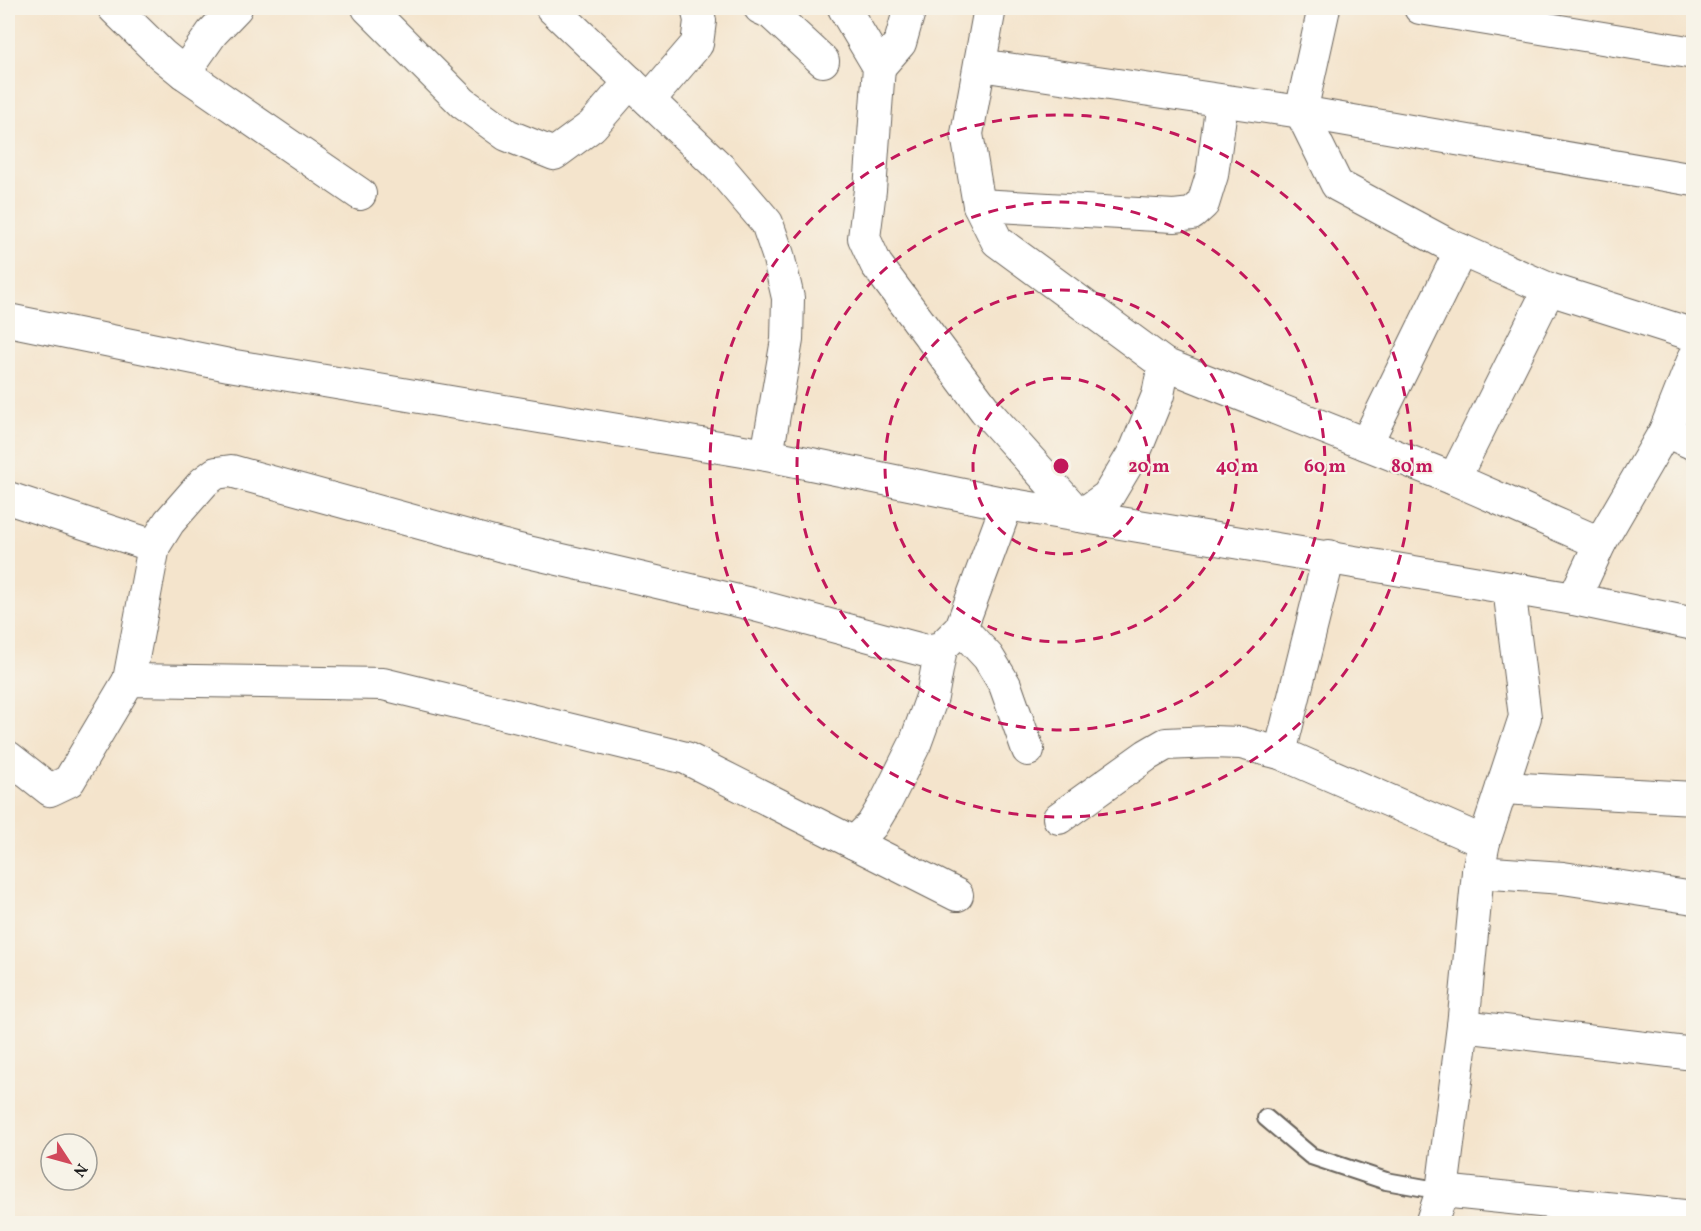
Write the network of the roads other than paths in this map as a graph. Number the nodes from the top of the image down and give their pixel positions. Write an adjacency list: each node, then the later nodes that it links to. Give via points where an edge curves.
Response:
1 (114, 8): 17 (street)
2 (236, 8): 17 (street, via 212,33)
3 (368, 8): 18 (street, via 463,103 507,135 554,154)
4 (552, 8): 18 (street)
5 (697, 8): 18 (street, via 697,44)
6 (760, 8): 14 (street, via 771,13)
7 (844, 8): 16 (street)
8 (910, 8): 16 (street, via 900,43)
9 (990, 8): 15 (street)
10 (1324, 8): 20 (street)
11 (1420, 8): 12 (street)
12 (1532, 17): 13 (street)
13 (1694, 52)
14 (823, 61)
15 (980, 65): 19 (street); 23 (street, via 967,134)
16 (879, 67): 37 (street, via 864,238 868,247 876,264 985,410)
17 (184, 73): 22 (street)
18 (639, 91): 33 (street, via 720,168 767,223 788,298 787,340)
19 (1222, 100): 20 (street); 23 (street, via 1212,175 1203,204 1192,214)
20 (1301, 112): 21 (street); 24 (street, via 1337,185)
21 (1694, 180)
22 (360, 194)
23 (979, 205): 29 (street, via 997,241)
24 (1461, 250): 25 (street); 31 (street)
25 (1549, 289): 27 (street); 34 (street)
26 (8, 320): 33 (street, via 229,365)
27 (1694, 335)
28 (1694, 358): 30 (street)
29 (1164, 364): 31 (street); 37 (street, via 1158,395 1136,449 1108,496)
30 (1665, 431): 32 (street); 38 (street)
31 (1366, 444): 34 (street)
32 (1694, 444)
33 (767, 455): 36 (street)
34 (1454, 479): 38 (street)
35 (8, 498): 39 (street)
36 (1007, 504): 37 (street); 44 (street)
37 (1080, 516): 40 (street)
38 (1599, 543): 42 (street)
39 (154, 546): 44 (street, via 204,482 216,473 231,471 515,549 747,603 926,651); 45 (street)
40 (1329, 556): 41 (street); 47 (street)
41 (1509, 588): 42 (street); 49 (street, via 1525,717)
42 (1574, 599): 43 (street)
43 (1694, 624)
44 (951, 638): 46 (street, via 988,657 1005,685); 53 (street, via 915,744 872,825)
45 (129, 680): 48 (street, via 69,781 50,790); 53 (street, via 383,684 686,758)
46 (1028, 750)
47 (1280, 753): 51 (street, via 1241,743 1166,744); 52 (street)
48 (8, 757)
49 (1502, 788): 50 (street); 52 (street)
50 (1694, 798)
51 (1059, 818)
52 (1484, 842): 54 (street)
53 (854, 843): 55 (street)
54 (1478, 872): 56 (street, via 1563,878); 57 (street)
55 (957, 895)
56 (1694, 898)
57 (1463, 1026): 58 (street); 60 (street)
58 (1694, 1054)
59 (1266, 1118): 60 (lane, via 1311,1156 1386,1181)
60 (1442, 1191): 61 (street); 62 (street)
61 (1694, 1217)
62 (1431, 1224)

